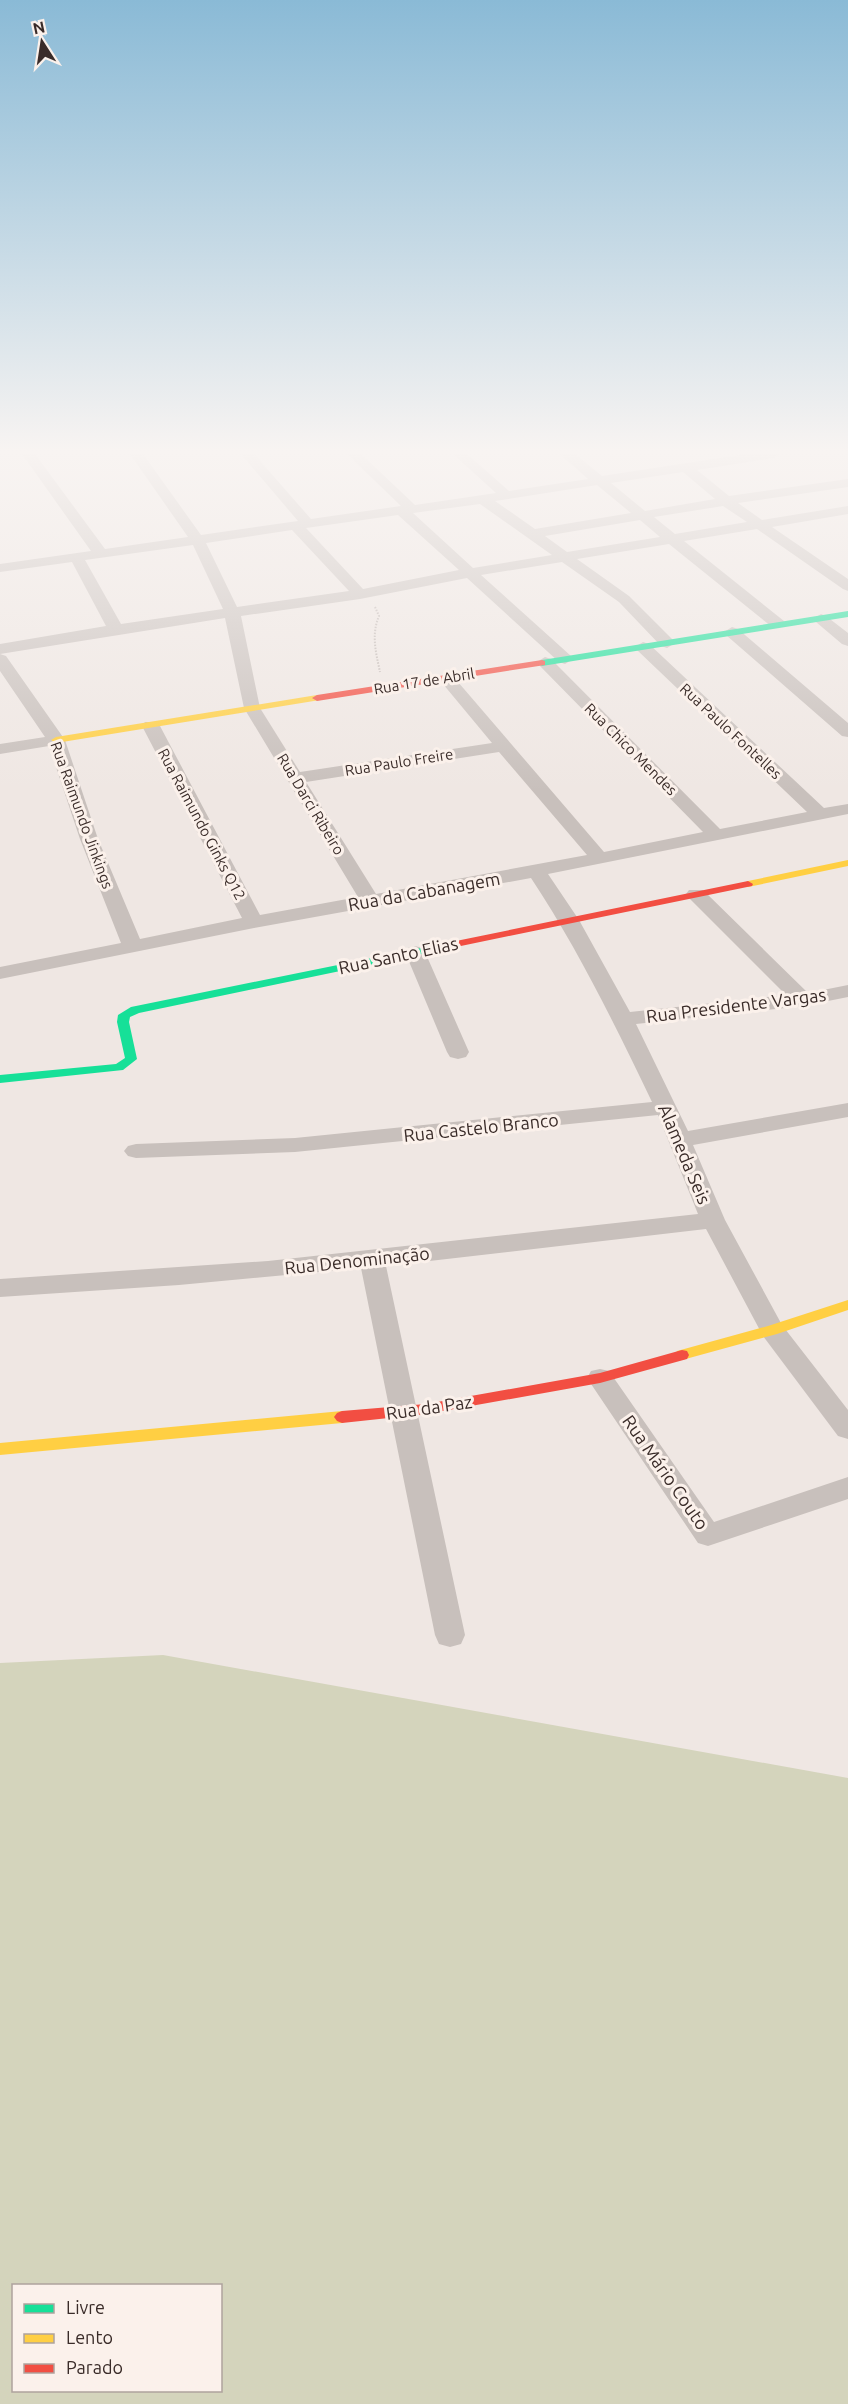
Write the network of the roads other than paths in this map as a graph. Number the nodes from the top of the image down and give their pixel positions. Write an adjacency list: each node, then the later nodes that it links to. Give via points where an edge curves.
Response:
1 (81, 566): 16 (street)
2 (210, 566): 12 (street)
3 (337, 566): 11 (street)
4 (461, 566): 9 (street)
5 (513, 566): 9 (street)
6 (578, 566): 19 (street, via 624,599)
7 (707, 566): 15 (street)
8 (820, 566): 10 (street)
9 (468, 573): 11 (street); 23 (street)
10 (848, 586)
11 (360, 594): 12 (street)
12 (232, 612): 16 (street); 26 (street)
13 (848, 614): 14 (street, Rua 17 de Abril)
14 (821, 619): 15 (street, Rua 17 de Abril); 18 (street)
15 (778, 624): 17 (street, Rua 17 de Abril)
16 (116, 629): 21 (street)
17 (732, 632): 19 (street, Rua 17 de Abril); 28 (street)
18 (848, 641)
19 (666, 643): 20 (street, Rua 17 de Abril)
20 (643, 647): 23 (street, Rua 17 de Abril); 34 (street, Rua Paulo Fontelles)
21 (0, 649)
22 (0, 659): 29 (street, Rua Raimundo Jinkings)
23 (565, 659): 24 (street, Rua 17 de Abril)
24 (545, 662): 25 (street, Rua 17 de Abril); 35 (street, Rua Chico Mendes)
25 (446, 678): 26 (street, Rua 17 de Abril); 30 (street)
26 (252, 708): 27 (street, Rua 17 de Abril); 32 (street, Rua Darci Ribeiro)
27 (151, 726): 29 (street, Rua 17 de Abril); 42 (street, Rua Raimundo Ginks Q12)
28 (848, 732)
29 (56, 740): 31 (street, Rua 17 de Abril); 43 (street, Rua Raimundo Jinkings, via 89,839)
30 (502, 746): 32 (street, Rua Paulo Freire); 36 (street)
31 (0, 749)
32 (295, 778): 40 (street, Rua Darci Ribeiro)
33 (848, 809): 34 (street, Rua da Cabanagem)
34 (820, 814): 35 (street, Rua da Cabanagem)
35 (716, 835): 36 (street, Rua da Cabanagem)
36 (600, 859): 38 (street, Rua da Cabanagem)
37 (848, 863): 39 (street, Rua Santo Elias)
38 (536, 871): 40 (street, Rua da Cabanagem); 41 (street, Alameda Seis)
39 (696, 894): 41 (street, Rua Santo Elias); 47 (street)
40 (370, 901): 42 (street, Rua da Cabanagem)
41 (569, 920): 44 (street, Rua Santo Elias); 48 (street, Alameda Seis)
42 (254, 922): 43 (street, Rua da Cabanagem)
43 (133, 947): 45 (street, Rua da Cabanagem)
44 (415, 952): 49 (street); 50 (street, Rua Santo Elias, via 135,1010 124,1016 123,1022 131,1059 127,1064)
45 (0, 974)
46 (848, 991): 47 (street, Rua Presidente Vargas)
47 (802, 1000): 48 (street, Rua Presidente Vargas)
48 (623, 1018): 51 (street, Alameda Seis)
49 (458, 1052)
50 (0, 1079)
51 (666, 1107): 53 (street, Alameda Seis); 54 (street, Rua Castelo Branco, via 295,1145)
52 (848, 1110): 53 (street)
53 (680, 1140): 55 (street, Alameda Seis)
54 (136, 1151)
55 (713, 1220): 56 (street, Rua Denominação); 59 (street, Alameda Seis)
56 (372, 1260): 57 (street, Rua Denominação, via 124,1282); 61 (street)
57 (0, 1288)
58 (848, 1305): 59 (street, Rua da Paz)
59 (772, 1330): 60 (street, Rua da Paz); 62 (street, Alameda Seis)
60 (600, 1378): 61 (street, Rua da Paz); 64 (street, Rua Mário Couto, via 708,1535)
61 (403, 1411): 63 (street, Rua da Paz); 65 (street)
62 (848, 1429)
63 (0, 1449)
64 (848, 1488)
65 (450, 1635)

